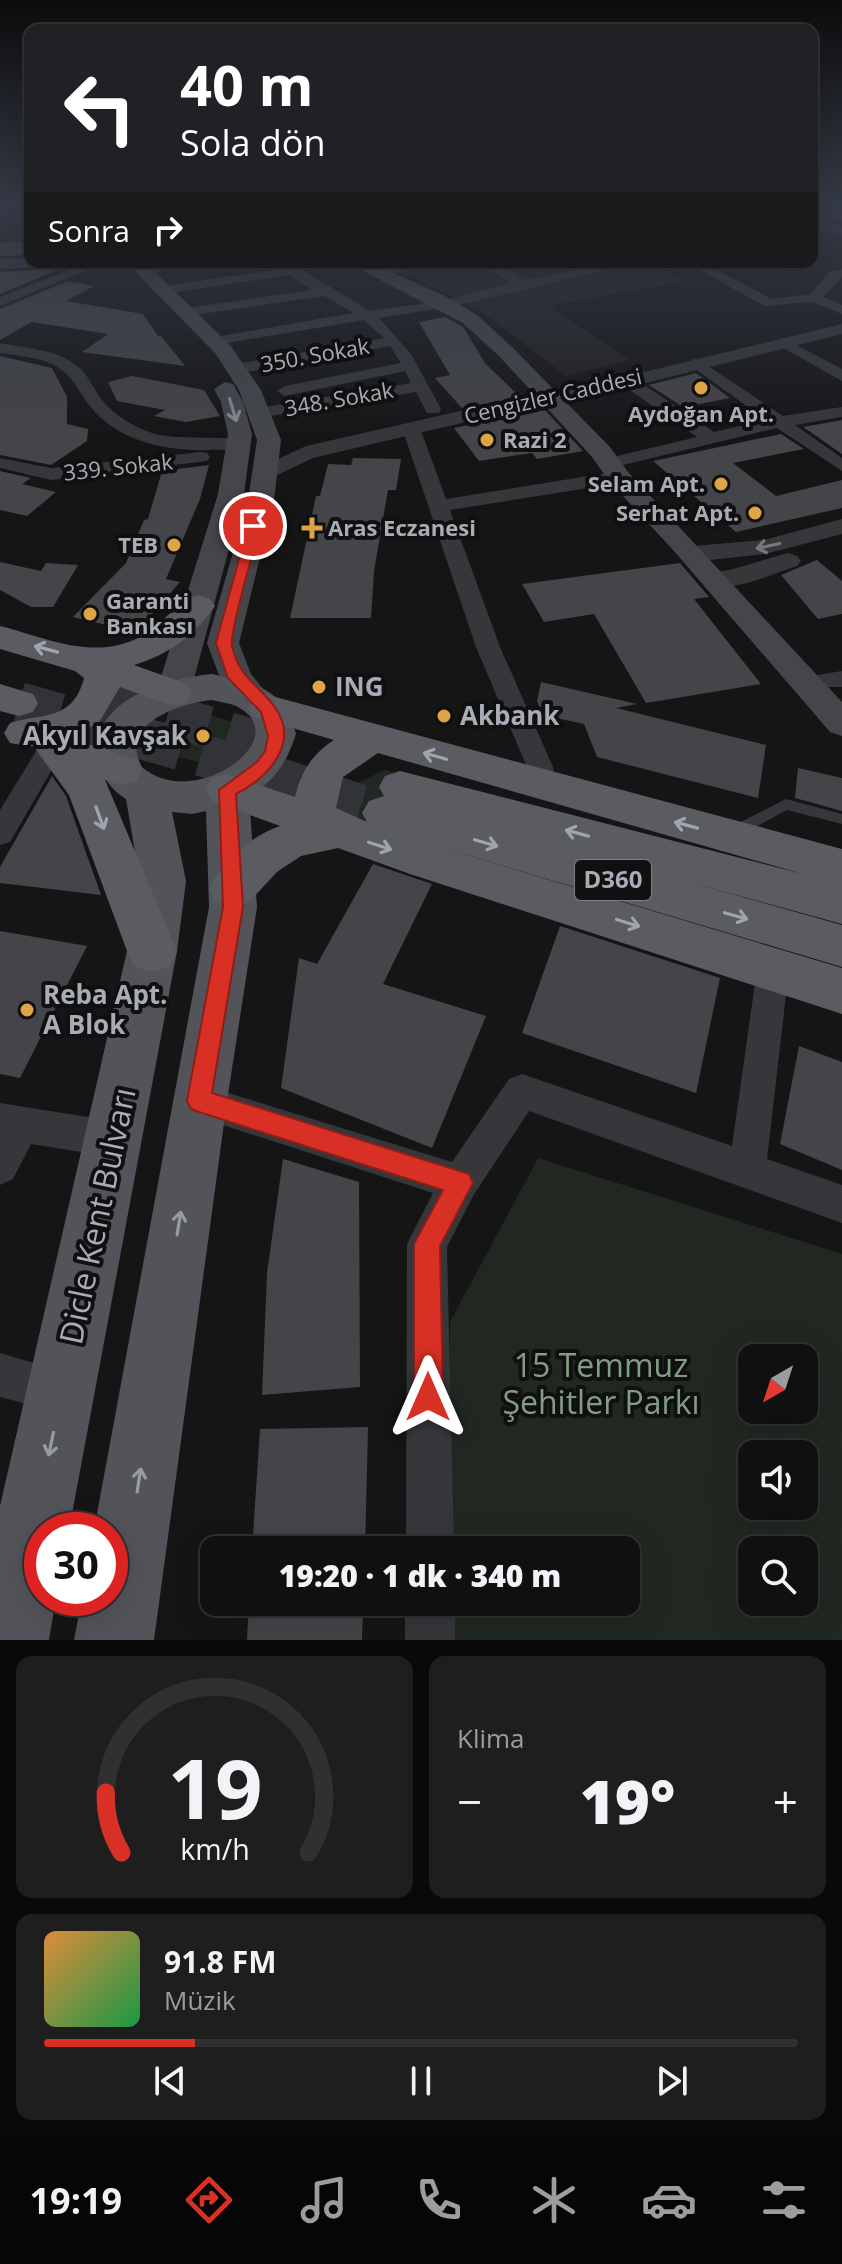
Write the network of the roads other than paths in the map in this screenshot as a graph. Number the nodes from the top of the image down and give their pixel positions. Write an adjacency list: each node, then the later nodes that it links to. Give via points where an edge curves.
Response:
1 (44, 285): 15 (street)
2 (138, 285): 39 (main road, one-way to 39, via 208,361 232,402)
3 (193, 285): 19 (street)
4 (223, 285): 19 (street)
5 (244, 285): 19 (street)
6 (292, 285): 19 (street)
7 (312, 285): 13 (street)
8 (407, 285): 16 (main road)
9 (414, 285): 16 (main road)
10 (521, 285): 16 (street)
11 (734, 285): 14 (street, via 770,303)
12 (826, 285): 14 (street)
13 (324, 292): 17 (street); 19 (street)
14 (814, 298): 18 (street)
15 (0, 302)
16 (448, 302): 20 (street); 31 (main road)
17 (346, 304): 19 (street); 20 (street)
18 (842, 310)
19 (184, 311): 20 (street); 23 (street, 350. Sokak); 32 (main road)
20 (368, 317): 23 (street)
21 (842, 321): 31 (street, Cengizler Caddesi)
22 (842, 329): 24 (street, Cengizler Caddesi)
23 (391, 337): 27 (street)
24 (783, 342): 26 (street, Cengizler Caddesi); 28 (street)
25 (0, 348): 39 (street, via 63,363 99,408 141,438)
26 (696, 363): 29 (street, Cengizler Caddesi); 35 (street)
27 (409, 366): 30 (street); 32 (street)
28 (842, 376)
29 (626, 380): 31 (street, Cengizler Caddesi); 37 (street)
30 (420, 386): 32 (street, 348. Sokak); 33 (street)
31 (554, 392): 33 (street, Cengizler Caddesi); 36 (street, Cengizler Caddesi); 42 (main road)
32 (256, 405): 38 (main road)
33 (433, 409): 38 (street, Cengizler Caddesi, via 294,440)
34 (842, 412): 35 (street)
35 (779, 422): 37 (street); 41 (street)
36 (411, 428): 43 (street, Cengizler Caddesi, via 306,453); 44 (street)
37 (711, 438): 42 (street)
38 (269, 440): 43 (main road)
39 (238, 448): 40 (street, 339. Sokak, via 51,474); 48 (main road, via 231,494)
40 (2, 466)
41 (842, 466)
42 (621, 469): 44 (street); 47 (main road)
43 (267, 473): 54 (main road, via 223,643 236,678)
44 (440, 506): 59 (street, via 488,647 540,767)
45 (842, 526): 47 (street, one-way to 47)
46 (842, 545): 47 (street)
47 (713, 566): 52 (main road); 56 (main road)
48 (198, 606): 50 (highway, via 175,632 152,647 128,657); 53 (main road)
49 (0, 637): 50 (highway, one-way to 49)
50 (88, 662): 53 (highway); 55 (highway, via 104,675 103,689 87,711 44,735)
51 (0, 668): 55 (highway)
52 (837, 686)
53 (173, 693): 54 (main road, via 212,687); 58 (main road, via 142,709 122,731 117,744)
54 (260, 702): 57 (highway); 60 (main road, via 275,722 273,752 263,767)
55 (28, 719): 58 (highway); 63 (street); 69 (highway, one-way to 69, via 89,790)
56 (842, 724)
57 (373, 738): 59 (highway, one-way to 57); 62 (highway, via 322,772 313,815)
58 (134, 780): 60 (main road, via 171,798); 69 (main road, Dicle Kent Bulvarı, via 163,881)
59 (541, 786): 64 (highway, one-way to 59)
60 (227, 790): 62 (highway); 66 (main road)
61 (842, 819): 64 (lane, via 786,804)
62 (336, 831): 66 (highway, via 289,841); 70 (highway, one-way to 70)
63 (0, 834)
64 (726, 836): 65 (highway)
65 (842, 867)
66 (232, 888): 72 (main road)
67 (842, 904): 68 (highway, D360, one-way to 68, via 392,800)
68 (842, 946)
69 (152, 951): 74 (main road, Dicle Kent Bulvarı)
70 (773, 969): 71 (highway); 76 (street)
71 (842, 991)
72 (199, 1101): 77 (street); 84 (main road, one-way to 72)
73 (11, 1123): 74 (street); 75 (street)
74 (113, 1139): 80 (main road, Dicle Kent Bulvarı)
75 (0, 1166)
76 (747, 1170): 77 (street, via 522,1091); 78 (street)
77 (460, 1183): 81 (street, via 427,1244)
78 (842, 1204)
79 (0, 1375): 80 (street)
80 (62, 1391): 83 (main road, Dicle Kent Bulvarı, one-way to 83)
81 (430, 1536)
82 (430, 1616): 85 (street)
83 (9, 1640)
84 (114, 1640)
85 (430, 1640)

